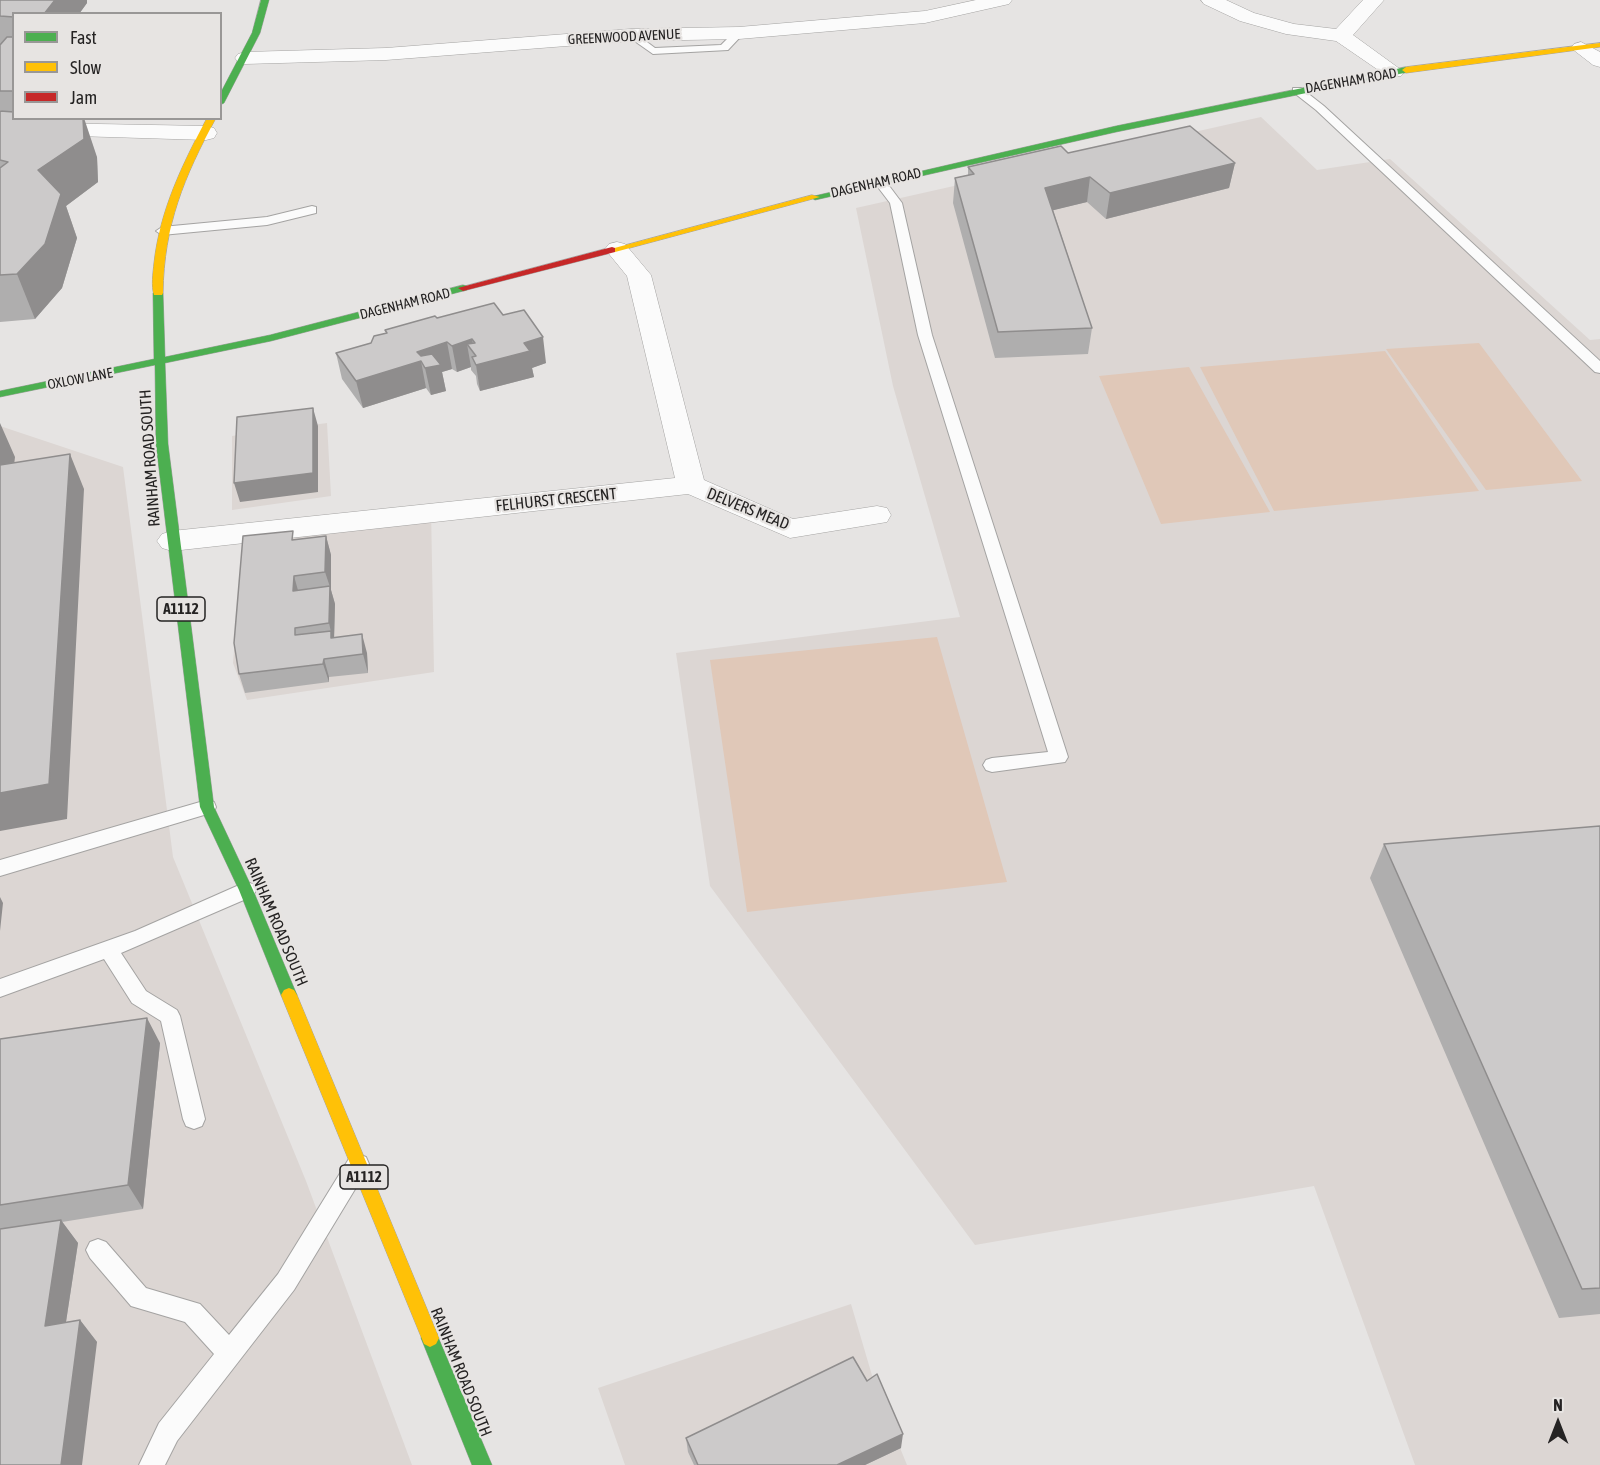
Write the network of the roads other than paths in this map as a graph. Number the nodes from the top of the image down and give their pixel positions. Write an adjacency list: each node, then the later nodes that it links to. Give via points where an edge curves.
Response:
1 (265, 0): 7 (main road)
2 (1002, 0): 7 (street, GREENWOOD AVENUE, via 926,17 739,33 631,34 386,54)
3 (1211, 0): 5 (street, via 1246,17)
4 (1374, 0): 5 (street)
5 (1341, 36): 9 (street)
6 (1590, 46): 8 (street); 9 (main road, DAGENHAM ROAD)
7 (245, 58): 11 (main road)
8 (1600, 61)
9 (1394, 72): 10 (main road, DAGENHAM ROAD)
10 (1298, 90): 14 (main road, DAGENHAM ROAD); 19 (lane)
11 (222, 99)
12 (209, 126): 13 (street); 16 (main road, A1112, via 182,171)
13 (0, 131)
14 (880, 182): 17 (main road, DAGENHAM ROAD); 24 (lane, via 896,203 925,335 1059,757)
15 (312, 210): 16 (lane, via 267,221)
16 (162, 231): 18 (main road, A1112, via 158,276)
17 (617, 249): 18 (main road, DAGENHAM ROAD); 21 (street, via 639,275)
18 (160, 363): 20 (main road, OXLOW LANE); 23 (main road, RAINHAM ROAD SOUTH / A1112, via 162,444)
19 (1600, 369)
20 (0, 394)
21 (691, 485): 22 (street, DELVERS MEAD, via 790,529); 23 (street, FELHURST CRESCENT)
22 (877, 515)
23 (172, 541): 25 (main road, RAINHAM ROAD SOUTH / A1112)
24 (992, 765)
25 (207, 807): 26 (lane); 27 (main road, RAINHAM ROAD SOUTH / A1112)
26 (0, 868)
27 (246, 890): 28 (lane); 31 (main road, RAINHAM ROAD SOUTH / A1112)
28 (108, 950): 29 (lane); 30 (lane, via 139,997 170,1016)
29 (0, 988)
30 (194, 1119)
31 (358, 1164): 33 (lane, via 286,1282); 35 (main road, RAINHAM ROAD SOUTH / A1112)
32 (98, 1250): 33 (lane, via 139,1298 192,1312)
33 (230, 1353): 34 (lane, via 168,1432)
34 (152, 1465)
35 (482, 1465)

